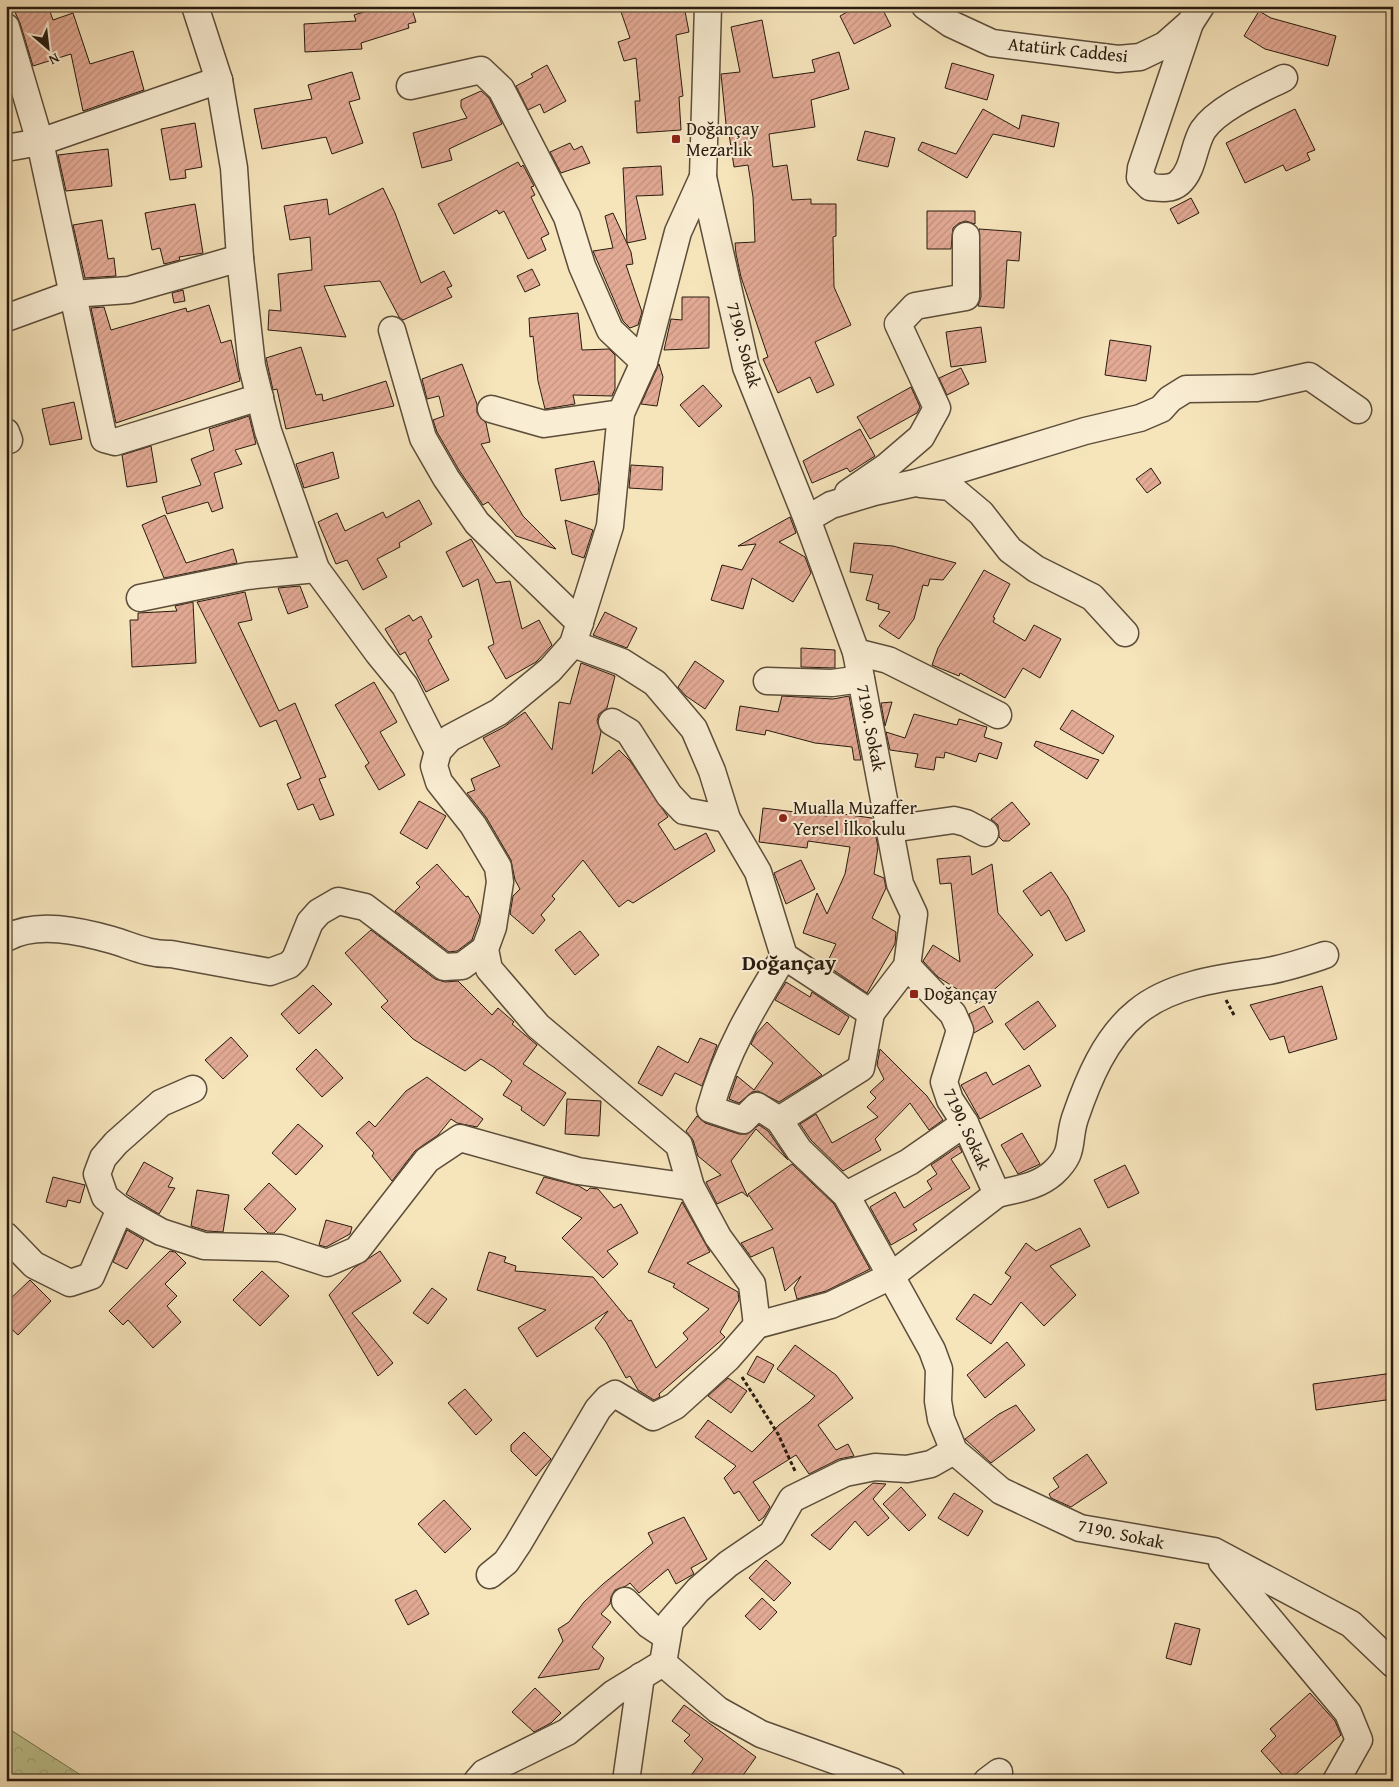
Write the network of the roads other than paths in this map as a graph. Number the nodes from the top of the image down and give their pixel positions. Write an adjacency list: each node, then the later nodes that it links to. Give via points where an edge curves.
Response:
1 (195, 6): 7 (street)
2 (708, 6): 11 (street)
3 (925, 6): 4 (street, Atatürk Caddesi, via 951,24 992,43 1118,59 1140,57 1165,45)
4 (1195, 15): 6 (street, via 1141,168 1140,177 1150,187 1165,189 1179,184 1188,172 1203,130 1230,106)
5 (6, 27): 9 (street)
6 (1284, 78)
7 (219, 80): 9 (street); 13 (street, via 234,168)
8 (410, 86): 17 (street, via 482,70 501,89 566,217 582,266 610,330)
9 (40, 142): 10 (street); 14 (street)
10 (6, 148)
11 (704, 177): 17 (street, via 678,232); 24 (street, 7190. Sokak, via 746,367)
12 (966, 236): 23 (street, via 966,297 916,306 898,324 937,408 920,437 886,467)
13 (240, 258): 14 (street, via 129,290); 18 (street, via 252,366)
14 (72, 294): 15 (street); 18 (street, via 104,440 115,442)
15 (6, 318)
16 (392, 330): 27 (street, via 423,438 446,478 477,523)
17 (644, 362): 21 (street)
18 (260, 396): 25 (street, via 268,431)
19 (491, 409): 21 (street, via 544,424)
20 (1358, 410): 22 (street, via 1309,376 1256,388 1186,389 1161,408 1140,418 1085,431)
21 (621, 413): 27 (street, via 610,526)
22 (915, 483): 23 (street); 28 (street, via 950,487 981,513 1010,550 1036,570 1092,597)
23 (831, 505): 24 (street)
24 (807, 519): 29 (street, 7190. Sokak)
25 (316, 569): 26 (street, via 247,576); 34 (street, via 405,686)
26 (140, 598)
27 (576, 633): 34 (street, via 550,670 499,712 450,738); 35 (street, via 655,683 694,729 712,771)
28 (1125, 633)
29 (856, 652): 30 (street, 7190. Sokak); 32 (street, via 888,660)
30 (861, 679): 31 (street, via 832,683); 36 (street, 7190. Sokak)
31 (767, 681)
32 (998, 715)
33 (612, 722): 35 (street, via 628,732 669,795 684,811)
34 (438, 751): 39 (street, via 434,766 439,782 473,825 498,866 500,882 493,927)
35 (726, 819): 41 (street, via 758,872)
36 (891, 829): 37 (street, via 954,820); 42 (street, 7190. Sokak, via 900,884 914,914)
37 (985, 833)
38 (6, 938): 39 (street, via 31,929 58,930 111,940 158,955 171,954 270,972 290,965 296,959 310,922 319,912 338,901 365,907 444,967 462,966)
39 (485, 949): 47 (street, via 490,969 538,1026 679,1145)
40 (1325, 955): 48 (street, via 1263,972 1230,975 1174,992 1139,1010 1121,1026 1095,1066 1074,1120 1070,1152 1053,1173 1032,1186)
41 (784, 956): 43 (street); 45 (street, via 745,1018 720,1074 710,1109 743,1120 757,1106)
42 (907, 966): 43 (street); 46 (street, 7190. Sokak, via 953,1014 960,1030 944,1082 950,1100)
43 (871, 1014): 45 (street, via 862,1068)
44 (194, 1089): 50 (street, via 161,1103 103,1158 97,1174 99,1181 105,1197)
45 (779, 1120): 49 (street, 7190. Sokak, via 799,1150)
46 (965, 1123): 48 (street, 7190. Sokak); 49 (street, via 909,1162)
47 (691, 1187): 50 (street, via 578,1171 460,1138 427,1160 356,1250 327,1263 280,1248 204,1246 161,1232); 53 (street, via 718,1237 752,1284)
48 (997, 1194): 52 (street)
49 (846, 1195): 52 (street, 7190. Sokak)
50 (120, 1208): 51 (street, via 91,1276 70,1284 34,1265)
51 (6, 1236)
52 (891, 1276): 53 (street, via 831,1305); 54 (street, 7190. Sokak, via 939,1369 941,1419)
53 (757, 1326): 56 (street, via 728,1358 662,1415 653,1418 615,1394 608,1398 598,1409 518,1544 506,1562)
54 (954, 1451): 55 (street, 7190. Sokak, via 1001,1491 1080,1528); 58 (street, via 931,1464 907,1469 875,1467 845,1472 792,1499 772,1534 728,1564 698,1590 670,1622)
55 (1214, 1551): 60 (street, 7190. Sokak, via 1351,1624); 65 (street, via 1348,1713 1359,1740)
56 (490, 1575)
57 (625, 1601): 58 (street, via 649,1625)
58 (667, 1637): 59 (street)
59 (663, 1663): 61 (street); 64 (street, via 718,1710 761,1734)
60 (1393, 1664)
61 (641, 1676): 62 (street, via 614,1693 567,1732 484,1773); 63 (street)
62 (477, 1781)
63 (626, 1781)
64 (892, 1781)
65 (1336, 1781)

